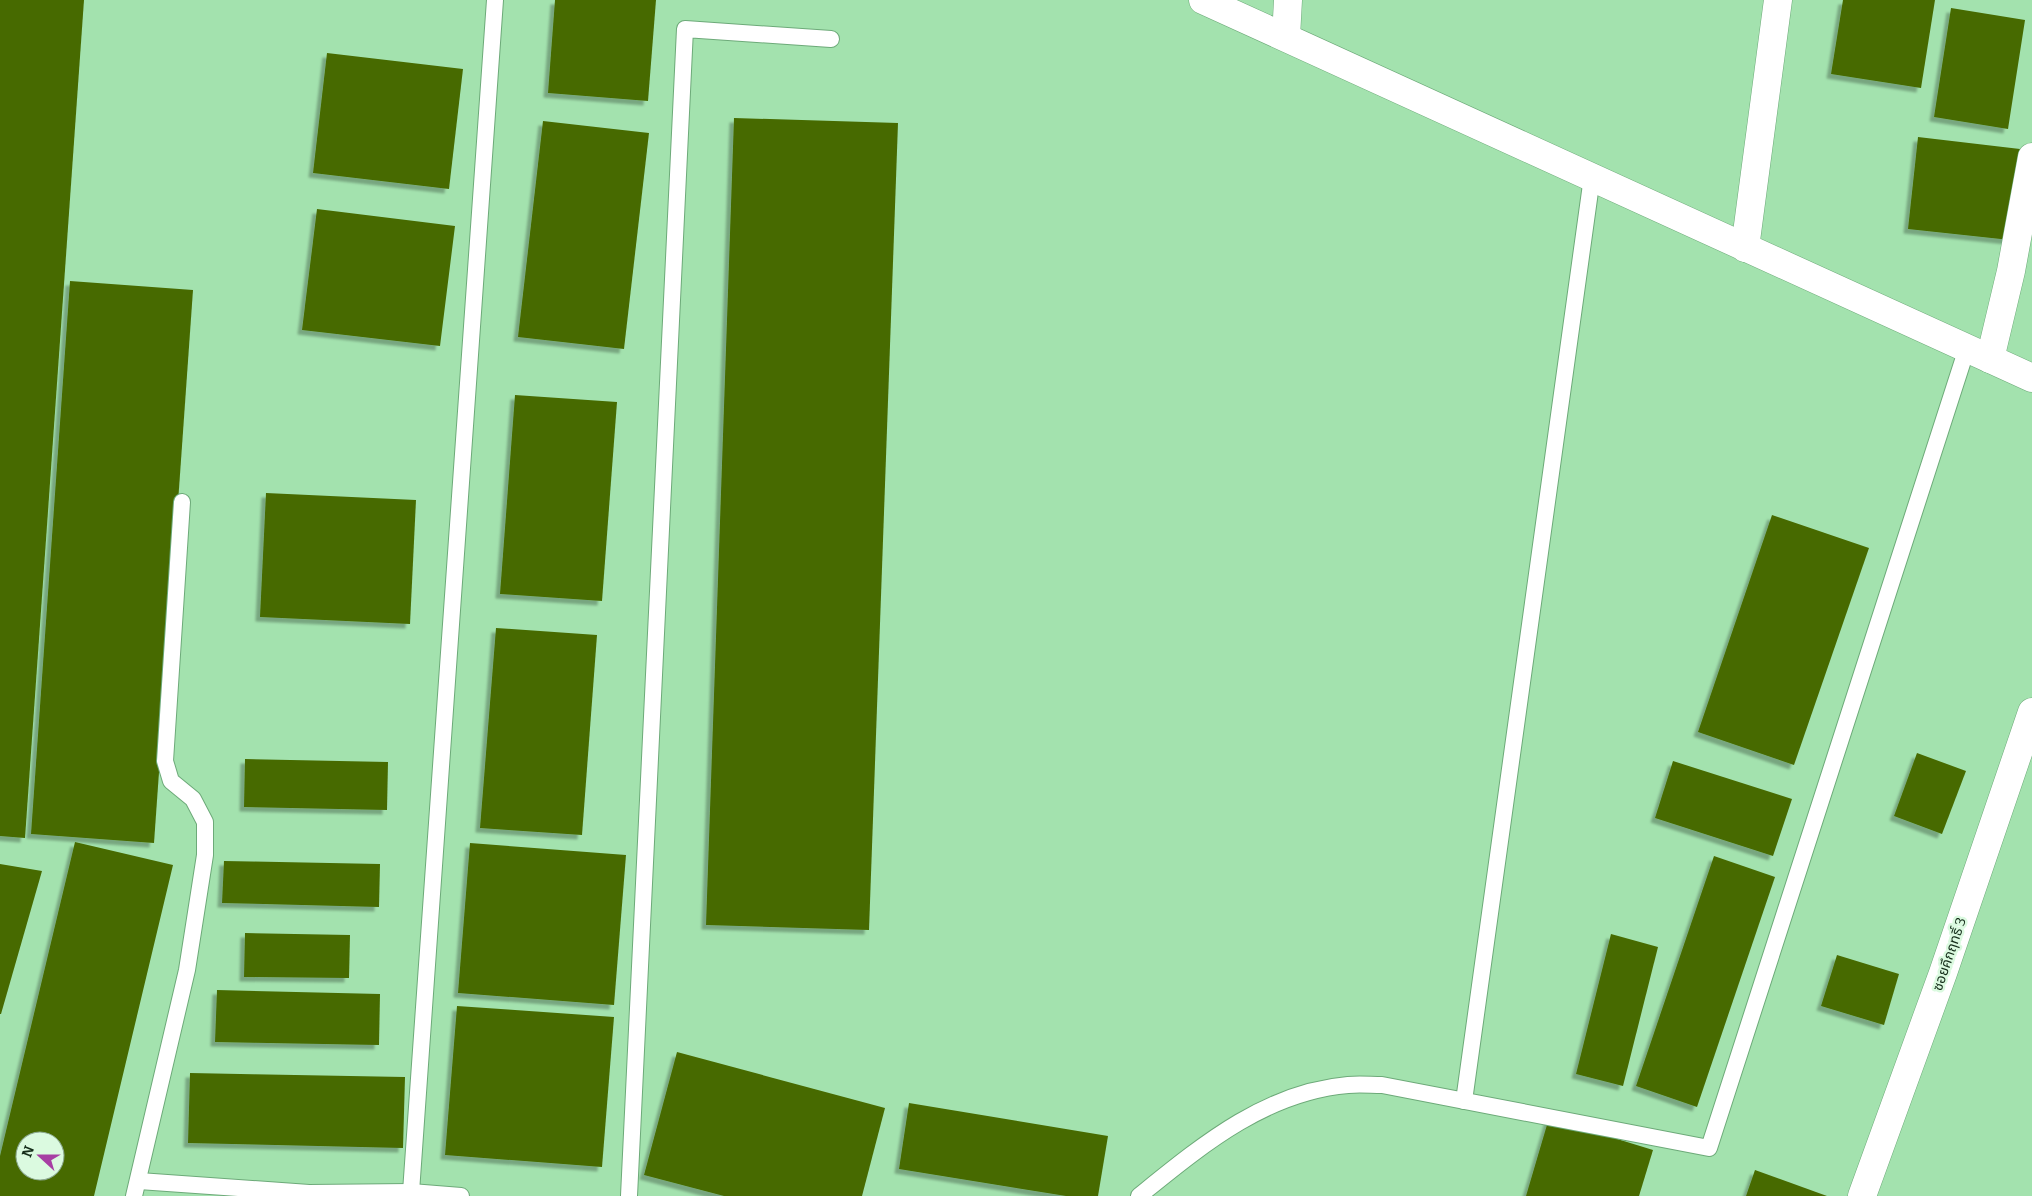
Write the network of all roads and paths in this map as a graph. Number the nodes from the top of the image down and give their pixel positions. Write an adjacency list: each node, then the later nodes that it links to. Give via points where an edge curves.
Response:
1 (495, 0): 16 (lane)
2 (1203, 0): 5 (street)
3 (1288, 0): 5 (street)
4 (1778, 0): 9 (street)
5 (1286, 38): 8 (street)
6 (831, 39): 18 (lane, via 685,29)
7 (2032, 157): 10 (street, via 2011,271)
8 (1592, 177): 9 (street); 14 (lane)
9 (1745, 248): 10 (street)
10 (1979, 354): 11 (street); 14 (lane, via 1708,1148)
11 (2032, 378)
12 (182, 502): 15 (lane, via 165,762 171,781 193,799 205,822 205,856 187,970)
13 (2032, 712): 20 (street, ซอยคึกฤทธิ์ 3)
14 (1464, 1101): 19 (lane, via 1382,1085 1348,1085 1305,1093 1275,1103 1235,1124)
15 (137, 1188): 16 (lane)
16 (411, 1192): 17 (lane)
17 (461, 1196)
18 (629, 1196)
19 (1139, 1196)
20 (1862, 1196)

